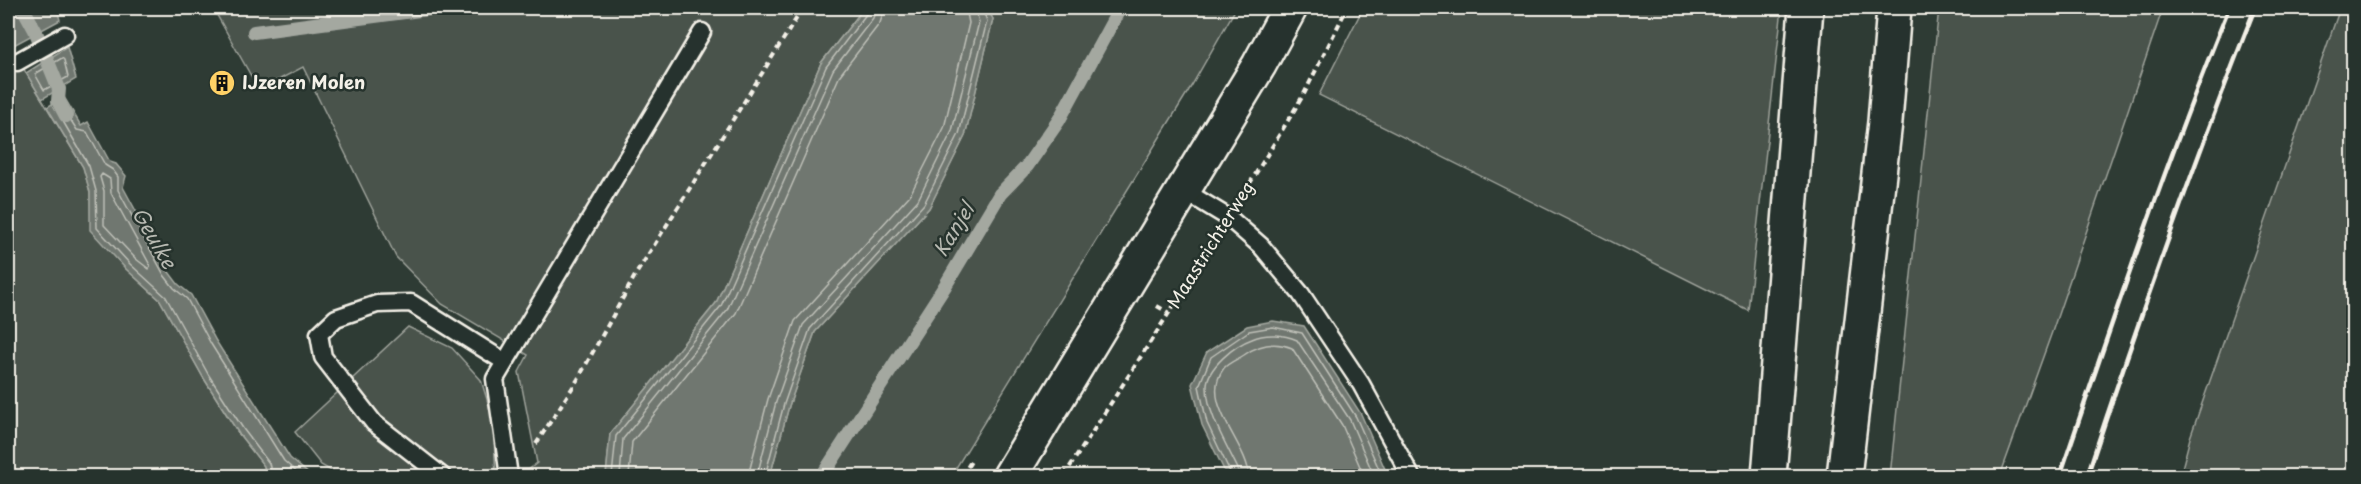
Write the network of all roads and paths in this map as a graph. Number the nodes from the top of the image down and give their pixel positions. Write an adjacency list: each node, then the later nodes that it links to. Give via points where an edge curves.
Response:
1 (803, 8): 12 (path, via 636,274 578,379)
2 (1290, 8): 9 (main road)
3 (1347, 8): 10 (path, Maastrichterweg, via 1304,94)
4 (1806, 8): 18 (main road)
5 (1894, 8): 19 (main road, via 1885,122)
6 (702, 32): 11 (lane)
7 (65, 35): 8 (lane)
8 (17, 62)
9 (1183, 190): 10 (lane); 15 (main road)
10 (1229, 218): 16 (path, Maastrichterweg); 17 (lane, via 1261,246 1300,294 1361,384)
11 (505, 362): 13 (lane, via 411,303 377,304 336,318 319,334 323,357 374,423); 14 (lane, via 495,380)
12 (534, 447)
13 (442, 477)
14 (509, 477)
15 (1010, 477)
16 (1064, 477)
17 (1412, 477)
18 (1769, 477)
19 (1844, 477)

